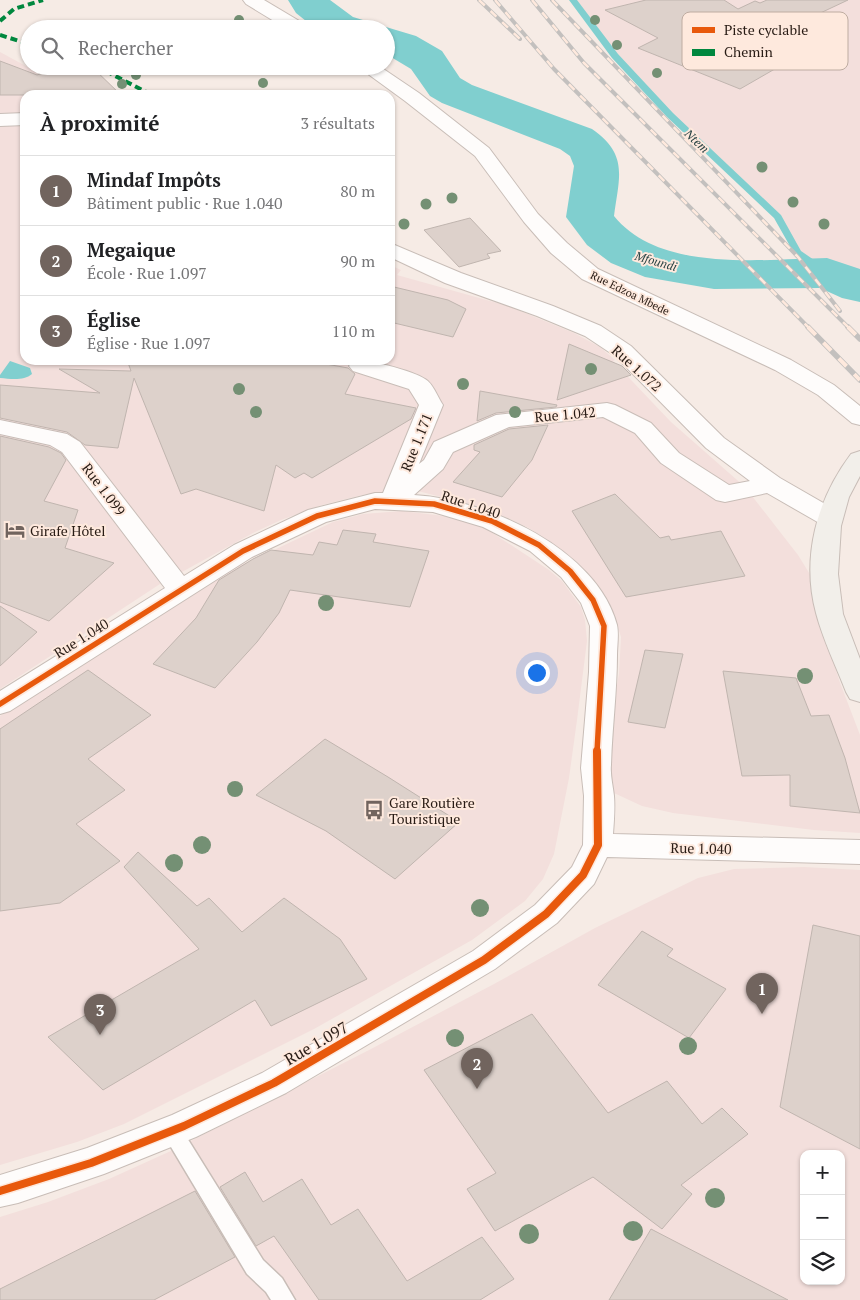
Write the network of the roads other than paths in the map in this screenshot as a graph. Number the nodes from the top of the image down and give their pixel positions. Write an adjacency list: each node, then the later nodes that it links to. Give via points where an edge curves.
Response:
1 (252, 0): 2 (street)
2 (285, 20)
3 (379, 75): 8 (street, Rue Edzoa Mbede, via 482,152 531,218 590,274 783,365 826,390)
4 (20, 119): 5 (street)
5 (0, 120)
6 (395, 250): 11 (street, Rue 1.072, via 453,278 592,331 623,351 715,443)
7 (361, 366): 12 (street, Rue 1.171, via 418,384 431,405)
8 (860, 418)
9 (0, 427): 14 (street, Rue 1.099, via 58,439 71,447)
10 (860, 459): 13 (main road, via 842,485)
11 (771, 484): 12 (street, Rue 1.042, via 725,494 670,458 643,428 607,410 504,420 443,447 434,464); 13 (street, Rue 1.072)
12 (392, 502): 14 (street, Rue 1.040, via 375,502 318,516 243,551); 17 (street, Rue 1.040, via 434,504 492,521 539,545 570,571 593,600 604,626 596,768)
13 (830, 518): 15 (main road, via 824,555 827,603)
14 (181, 590): 16 (street, Rue 1.040)
15 (860, 692)
16 (0, 704)
17 (598, 845): 18 (street, Rue 1.040); 19 (street, Rue 1.097, via 583,875 546,914 484,960 274,1083)
18 (860, 852)
19 (172, 1131): 20 (street, Rue 1.097, via 91,1163); 21 (lane, via 255,1267)
20 (0, 1191)
21 (284, 1300)

